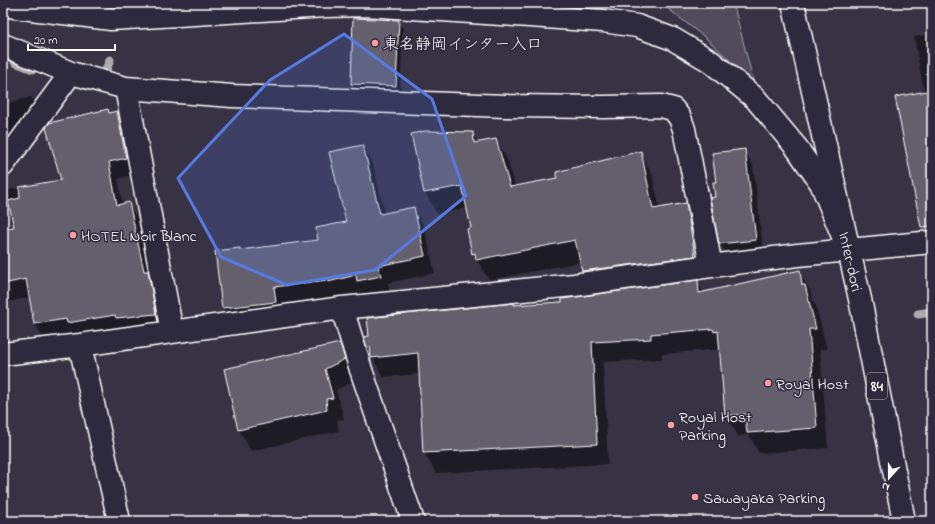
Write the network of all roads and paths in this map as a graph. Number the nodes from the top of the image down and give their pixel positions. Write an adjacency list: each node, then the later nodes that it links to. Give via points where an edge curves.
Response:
1 (298, 3): 5 (main road)
2 (523, 3): 6 (main road)
3 (794, 3): 12 (main road, Inter-dori / 84)
4 (3, 4): 5 (main road, via 111,19)
5 (326, 6): 6 (main road, via 366,5)
6 (454, 11): 12 (main road, via 603,21 637,26 673,39 710,61 754,98 796,147 821,182)
7 (3, 45): 8 (main road)
8 (71, 73): 9 (main road); 10 (main road)
9 (126, 88): 13 (main road, via 232,96 490,106 667,107 680,118 684,129); 15 (main road)
10 (3, 165)
11 (932, 242): 12 (main road)
12 (849, 250): 13 (main road); 20 (main road, Inter-dori / 84)
13 (711, 266): 14 (main road, via 574,286)
14 (342, 308): 15 (main road); 19 (main road)
15 (172, 332): 16 (main road)
16 (80, 345): 17 (main road); 18 (main road)
17 (3, 354)
18 (119, 521)
19 (413, 521)
20 (904, 521)

